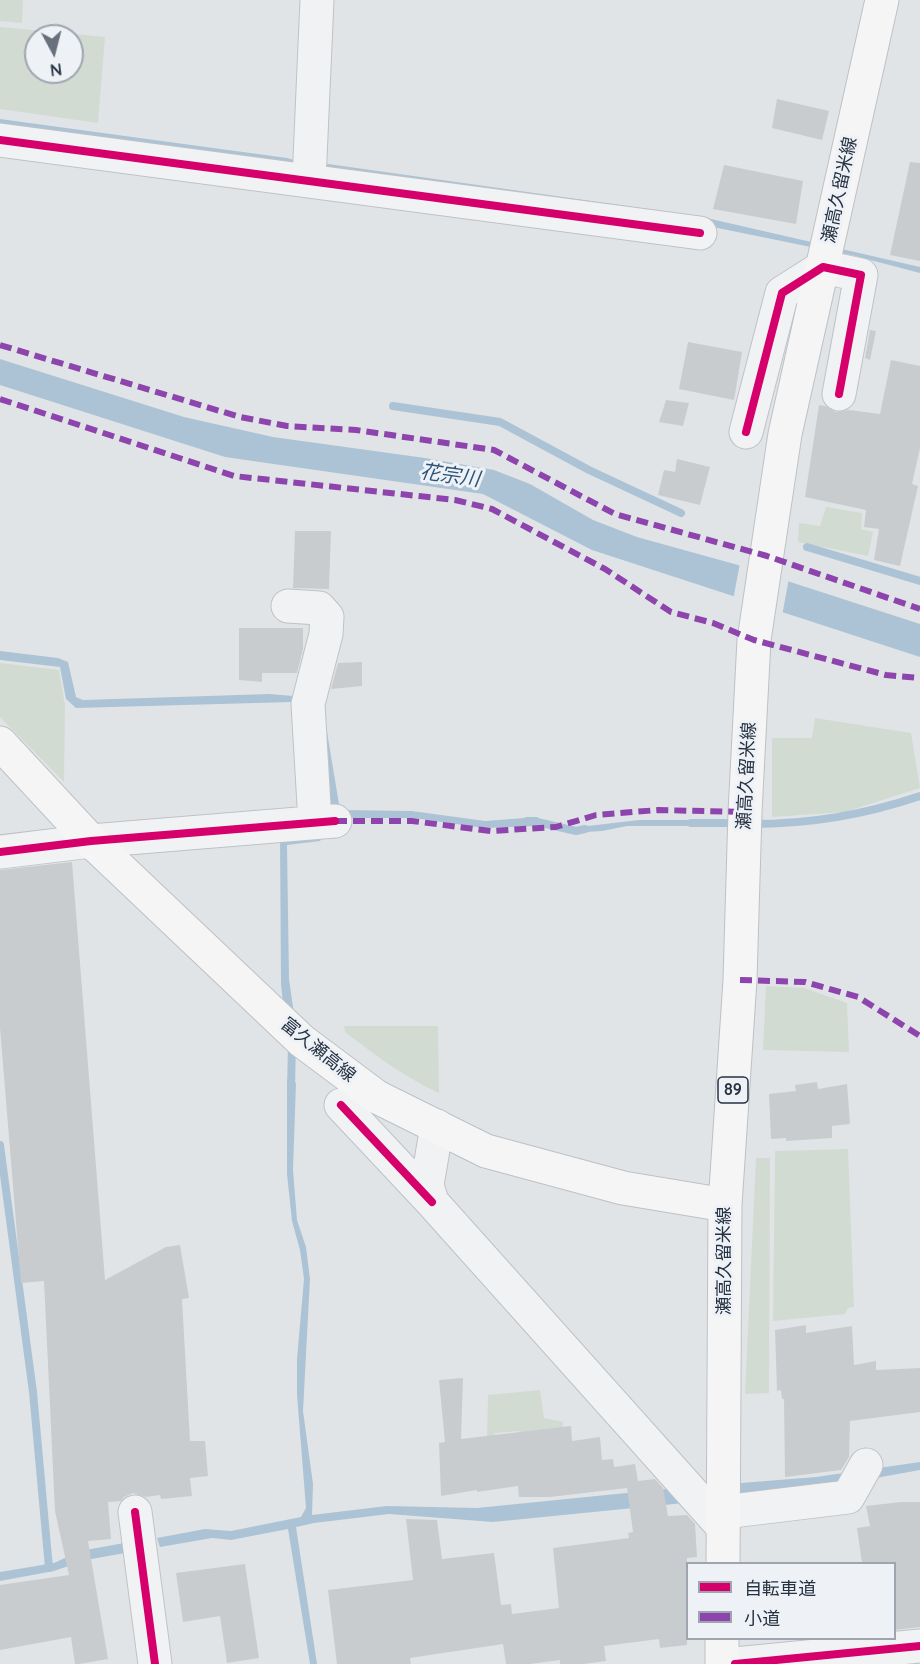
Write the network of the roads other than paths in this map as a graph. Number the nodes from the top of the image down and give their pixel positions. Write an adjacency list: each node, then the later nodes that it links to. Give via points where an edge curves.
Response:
1 (317, 0): 4 (street)
2 (882, 0): 6 (main road, 瀬高久留米線 / 89)
3 (0, 140): 4 (street)
4 (309, 182): 5 (street)
5 (700, 233)
6 (823, 267): 7 (street, via 861,275); 8 (street, via 782,293); 16 (main road, 瀬高久留米線 / 89, via 785,434 754,640 740,980)
7 (839, 394)
8 (746, 432)
9 (288, 606): 11 (street, via 319,608 327,617 308,704 325,822)
10 (0, 743): 11 (main road, 富久瀬高線)
11 (91, 841): 12 (street); 14 (main road, 富久瀬高線, via 302,1041 377,1097)
12 (0, 852)
13 (341, 1105): 15 (street)
14 (437, 1126): 15 (street, via 427,1185); 16 (main road, 富久瀬高線, via 486,1151 623,1188)
15 (432, 1202): 19 (street)
16 (725, 1205): 19 (main road, 瀬高久留米線 / 89)
17 (866, 1465): 19 (street, via 848,1497)
18 (135, 1512): 23 (street)
19 (723, 1520): 20 (main road, 瀬高久留米線 / 89)
20 (723, 1562)
21 (722, 1640): 24 (main road)
22 (920, 1646): 25 (street)
23 (155, 1664)
24 (722, 1664)
25 (735, 1664)

